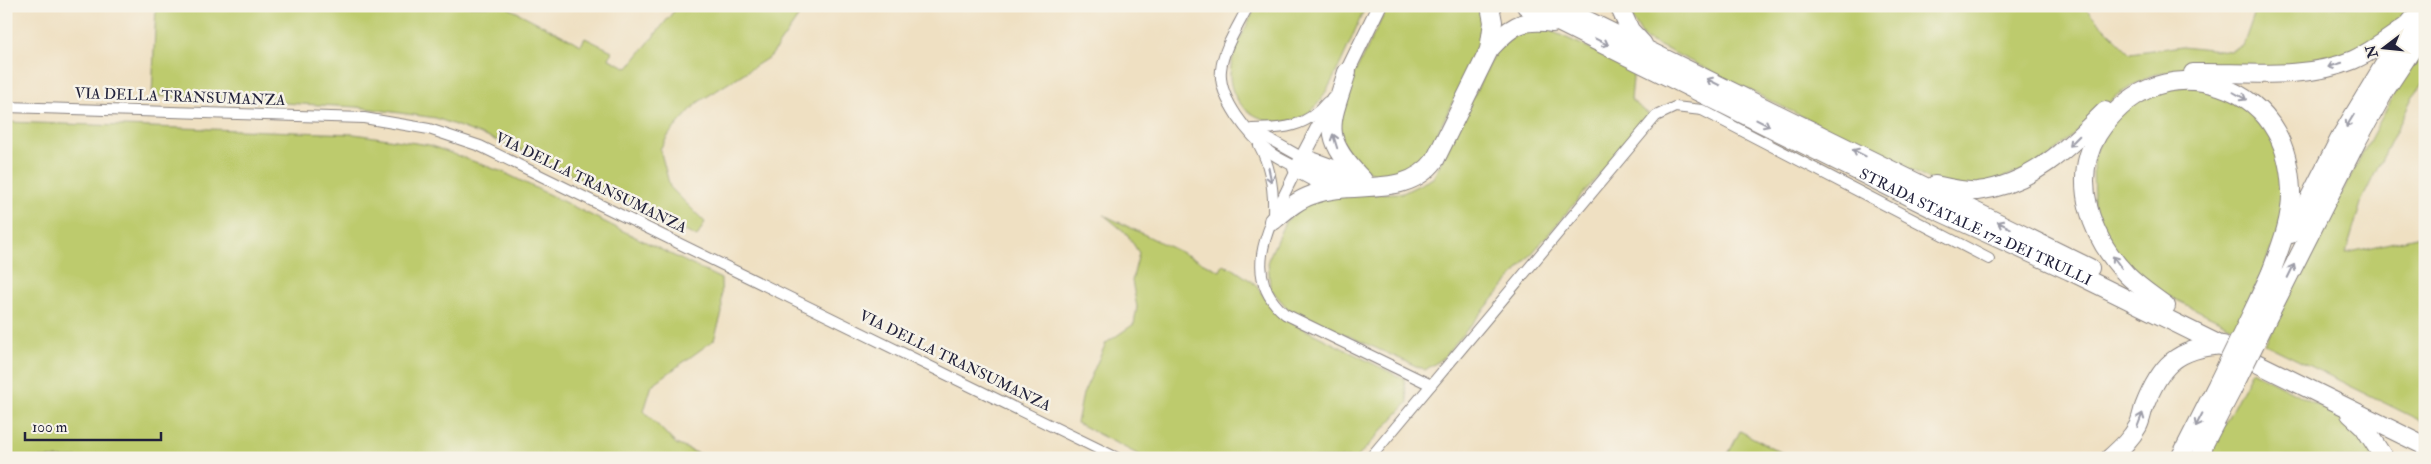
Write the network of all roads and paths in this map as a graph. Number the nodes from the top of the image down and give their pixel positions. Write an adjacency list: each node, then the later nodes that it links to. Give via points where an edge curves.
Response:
1 (1248, 6): 15 (street, via 1223,59 1221,82 1225,98)
2 (1379, 6): 13 (street)
3 (1490, 6): 11 (highway, via 1493,22)
4 (1526, 6): 9 (highway, STRADA STATALE 172 DEI TRULLI)
5 (1558, 6): 12 (highway, STRADA STATALE 172 DEI TRULLI)
6 (1619, 6): 12 (highway, via 1630,30)
7 (2424, 6): 8 (highway)
8 (2408, 25): 17 (highway, one-way to 17, via 2378,48 2321,70 2179,74 2148,80 2117,98 2068,148 2038,170 2008,183 1976,191); 22 (highway, one-way to 22, via 2341,136)
9 (1569, 26): 11 (highway, via 1540,21 1518,24); 25 (highway, STRADA STATALE 172 DEI TRULLI, one-way to 25, via 1936,210)
10 (2425, 30): 24 (highway, one-way to 10, via 2386,89)
11 (1489, 50): 18 (highway, via 1428,169 1404,183)
12 (1655, 53): 17 (highway, STRADA STATALE 172 DEI TRULLI, one-way to 12)
13 (1343, 79): 15 (street, via 1320,110 1305,122 1286,128); 16 (street); 18 (highway, one-way to 13, via 1337,149 1332,120)
14 (6, 107): 31 (street, VIA DELLA TRANSUMANZA, via 364,118 429,129 480,146)
15 (1250, 129): 16 (street, via 1270,152); 20 (street, one-way to 20, via 1269,168 1274,197)
16 (1300, 163): 18 (highway); 19 (highway, via 1323,182); 20 (street)
17 (1914, 180): 23 (highway, STRADA STATALE 172 DEI TRULLI, one-way to 17)
18 (1372, 183): 19 (highway)
19 (1344, 187): 20 (highway, via 1311,195)
20 (1273, 221): 26 (street, via 1260,266 1266,295 1275,306 1297,320)
21 (1989, 259): 26 (street, via 1702,110 1675,107 1656,116)
22 (2269, 278): 23 (highway, one-way to 22, via 2136,284 2115,261 2092,220 2085,187 2089,155 2104,125 2124,103 2161,84 2186,81 2222,87 2252,104 2276,132 2289,172 2290,201 2286,229); 24 (highway)
23 (2166, 306): 29 (highway, STRADA STATALE 172 DEI TRULLI)
24 (2262, 312): 27 (highway, bridge)
25 (2223, 345): 28 (highway, STRADA STATALE 172 DEI TRULLI); 33 (highway, one-way to 25, via 2140,423 2159,373 2184,352)
26 (1431, 385): 32 (street)
27 (2225, 386): 34 (highway, one-way to 34); 35 (highway)
28 (2318, 393): 30 (highway, STRADA STATALE 172 DEI TRULLI); 36 (highway, via 2364,426)
29 (2425, 433)
30 (2425, 446)
31 (1117, 458)
32 (1370, 458)
33 (2110, 458)
34 (2180, 458)
35 (2201, 458)
36 (2384, 458)

